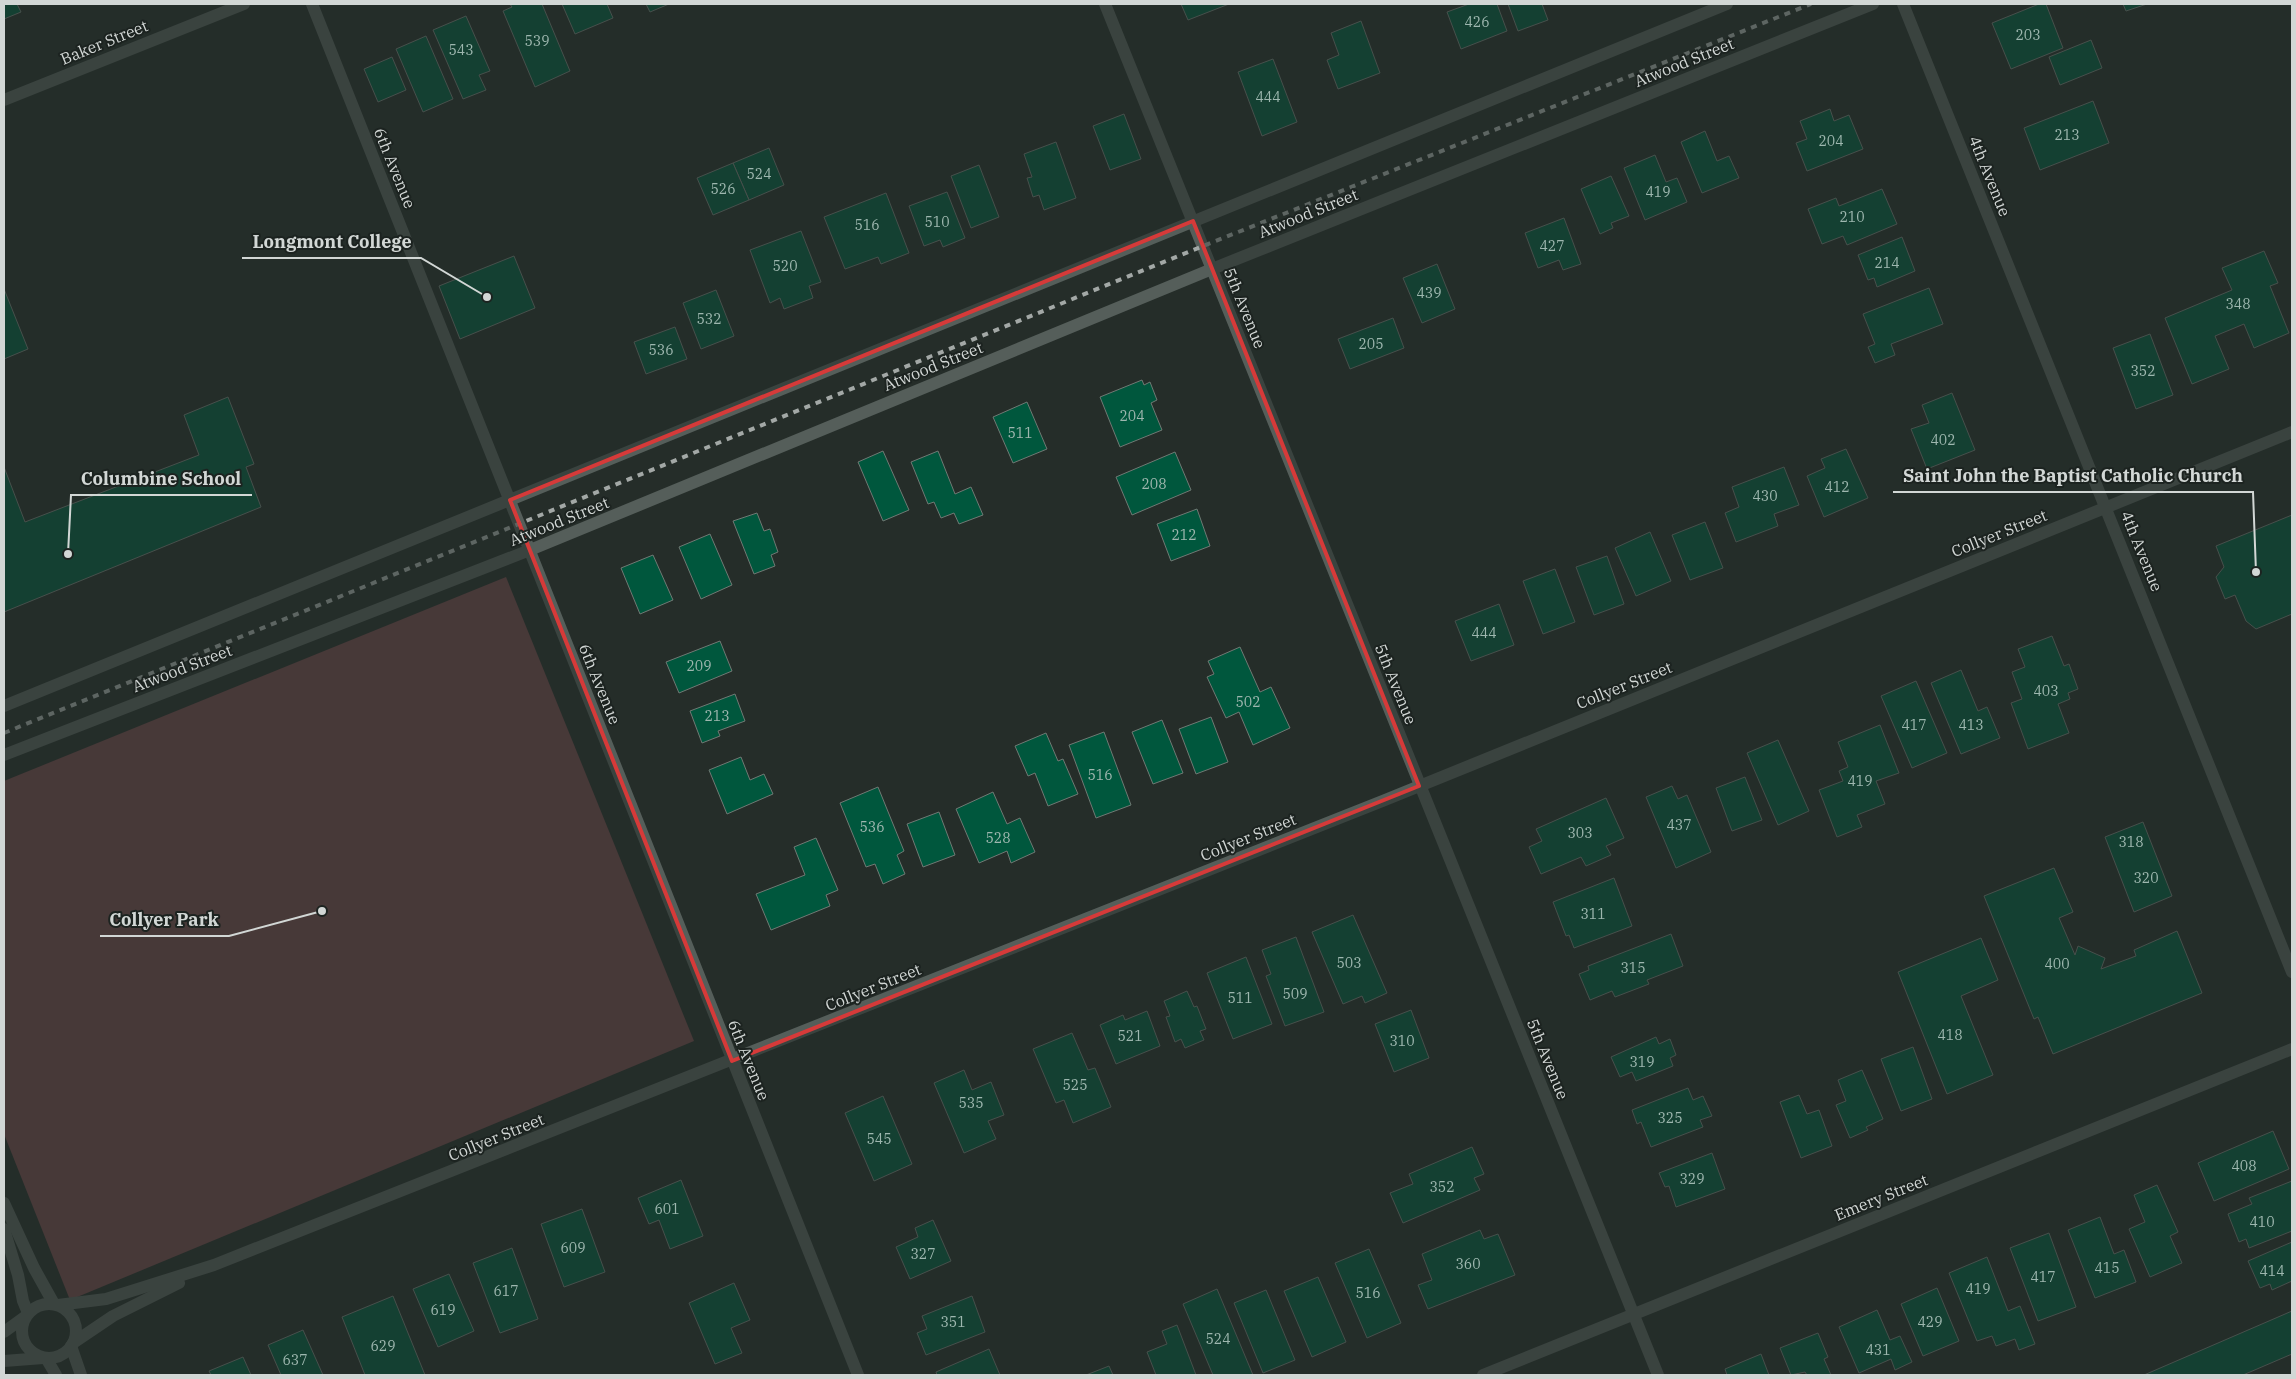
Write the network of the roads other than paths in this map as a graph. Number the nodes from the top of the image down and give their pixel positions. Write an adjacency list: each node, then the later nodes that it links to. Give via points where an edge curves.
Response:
1 (244, 4): 7 (street, Baker Street)
2 (312, 4): 11 (street, 6th Avenue)
3 (1105, 4): 8 (street, 5th Avenue)
4 (1727, 4): 8 (street, Atwood Street)
5 (1873, 4): 9 (street, Atwood Street)
6 (1903, 4): 12 (street, 4th Avenue)
7 (4, 100)
8 (1193, 221): 9 (street, 5th Avenue); 11 (street, Atwood Street)
9 (1212, 269): 13 (street, Atwood Street); 16 (street, 5th Avenue)
10 (2292, 432): 12 (street, Collyer Street)
11 (510, 500): 13 (street, 6th Avenue); 14 (street, Atwood Street)
12 (2106, 507): 16 (street, Collyer Street); 17 (street, 4th Avenue)
13 (530, 550): 15 (street, Atwood Street); 19 (street, 6th Avenue)
14 (4, 706)
15 (4, 755)
16 (1419, 786): 19 (street, Collyer Street); 25 (street, 5th Avenue)
17 (2292, 972)
18 (2292, 1049): 25 (street, Emery Street)
19 (732, 1061): 22 (street, Collyer Street); 32 (street, 6th Avenue)
20 (4, 1203): 23 (street, via 34,1268)
21 (4, 1229): 24 (street)
22 (214, 1265): 23 (street, Collyer Street, via 106,1299); 27 (street, Collyer Street, via 113,1316)
23 (56, 1304): 24 (street, via 39,1305); 27 (street, via 72,1316 76,1334)
24 (27, 1315): 26 (street); 28 (street, via 21,1333 23,1342 28,1349)
25 (1633, 1315): 33 (street, Emery Street); 34 (street, 5th Avenue)
26 (4, 1332)
27 (72, 1344): 28 (street, via 61,1356); 31 (street)
28 (45, 1358): 29 (street); 30 (street)
29 (4, 1361)
30 (56, 1375)
31 (80, 1375)
32 (858, 1375)
33 (1483, 1375)
34 (1658, 1375)

